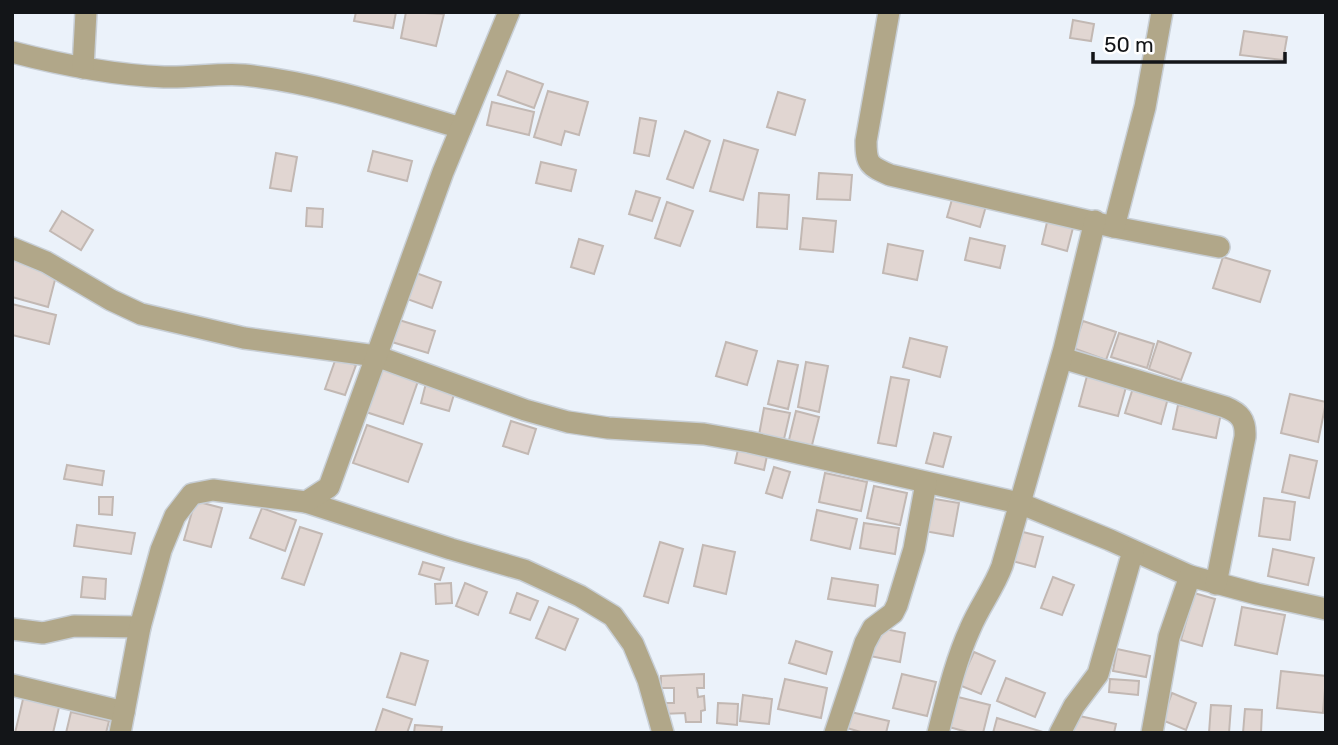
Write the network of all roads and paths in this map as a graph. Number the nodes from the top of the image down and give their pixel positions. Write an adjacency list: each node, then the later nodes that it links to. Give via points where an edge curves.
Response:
1 (86, 12): 6 (street)
2 (509, 12): 7 (street)
3 (889, 12): 8 (street, via 866,141 866,158 873,167 890,175)
4 (1162, 12): 8 (street, via 1145,107)
5 (12, 52): 6 (street)
6 (83, 68): 7 (street, via 166,77 241,75 286,80)
7 (461, 128): 11 (street)
8 (1104, 224): 9 (street); 12 (street)
9 (1219, 247)
10 (12, 248): 11 (street, via 141,314 244,338)
11 (376, 356): 13 (street, via 568,422 704,434); 14 (street, via 329,487)
12 (1062, 358): 15 (street); 18 (street, via 1225,407 1243,419 1245,437)
13 (926, 483): 15 (street); 25 (street, via 914,549 897,605 873,628 865,643)
14 (306, 502): 20 (street, via 213,490 192,494 175,516 161,550); 24 (street, via 524,570 613,616 633,644)
15 (1019, 503): 16 (street); 26 (street, via 996,582 957,662)
16 (1133, 551): 17 (street); 27 (street, via 1098,674)
17 (1190, 576): 18 (street); 28 (street, via 1169,637)
18 (1216, 584): 19 (street)
19 (1326, 609)
20 (140, 627): 21 (street, via 74,626 43,633); 23 (street)
21 (12, 629)
22 (12, 685): 23 (street)
23 (122, 723)
24 (663, 733)
25 (835, 733)
26 (938, 733)
27 (1060, 733)
28 (1152, 733)

